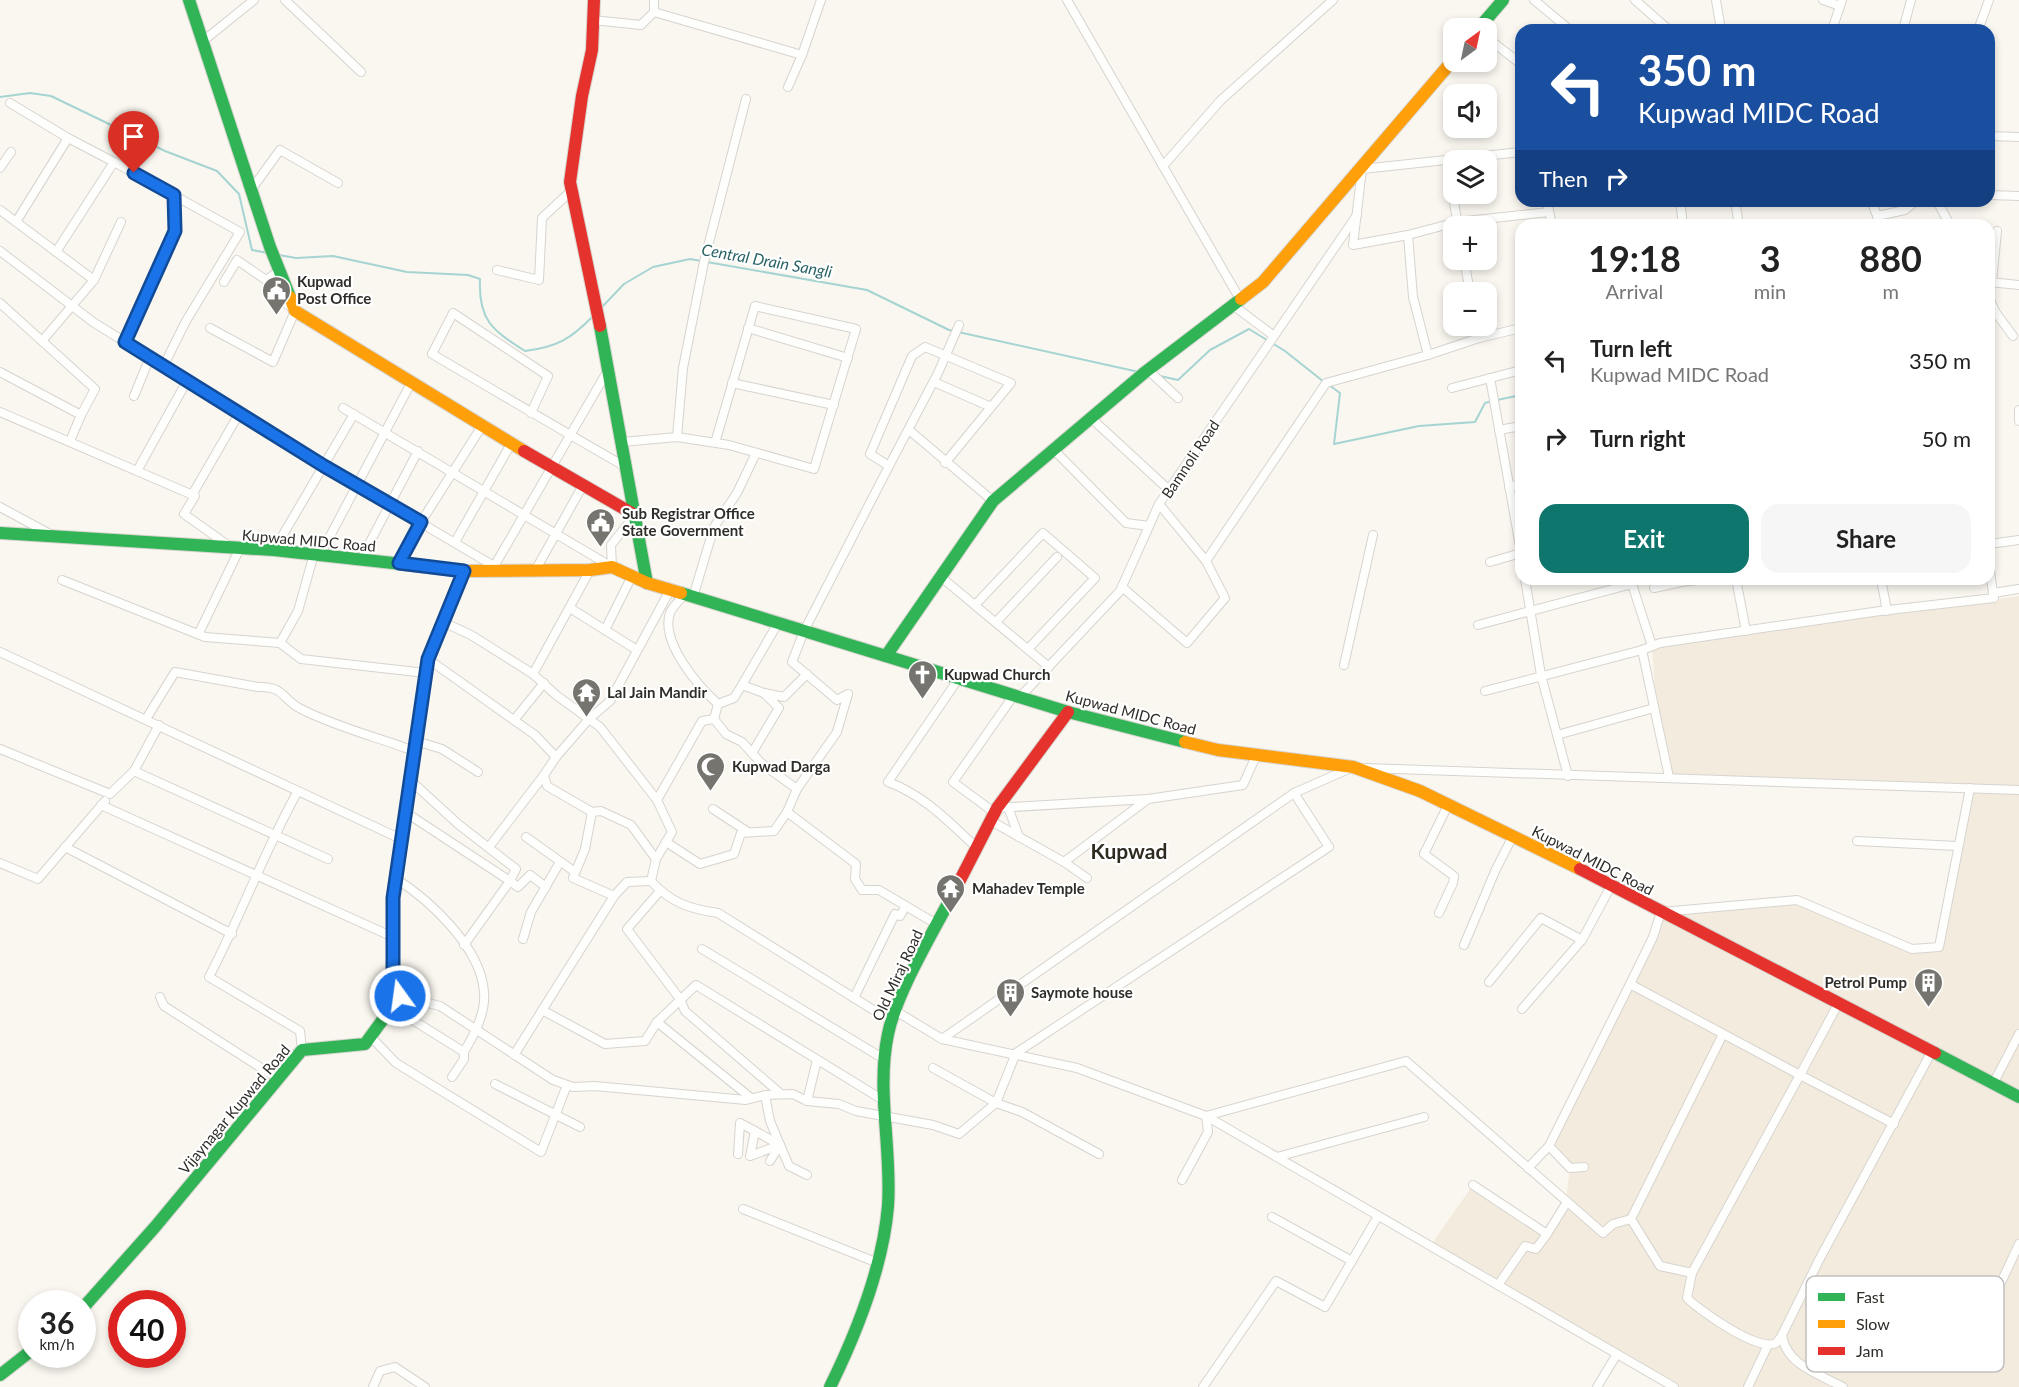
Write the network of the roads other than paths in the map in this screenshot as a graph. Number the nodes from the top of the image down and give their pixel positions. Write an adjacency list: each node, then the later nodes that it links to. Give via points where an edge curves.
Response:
1 (189, 0): 26 (main road)
2 (254, 0): 26 (street)
3 (285, 0): 30 (street)
4 (594, 0): 19 (main road)
5 (654, 0): 17 (street)
6 (821, 0): 28 (street)
7 (1067, 0): 43 (street)
8 (1334, 0): 43 (street, via 1221,100)
9 (1503, 0): 18 (main road)
10 (1533, 0): 20 (street)
11 (1635, 0): 21 (street)
12 (1716, 0): 22 (street)
13 (1823, 0): 16 (street)
14 (1911, 0): 24 (street)
15 (1989, 0): 25 (street)
16 (1841, 3): 23 (street)
17 (654, 12): 19 (street, via 641,25); 28 (street)
18 (1488, 18)
19 (594, 20): 48 (main road)
20 (1563, 24)
21 (1662, 24)
22 (1720, 24)
23 (1834, 24)
24 (1905, 24)
25 (1980, 24)
26 (203, 41): 47 (main road)
27 (1497, 45): 29 (street)
28 (802, 56): 32 (street)
29 (1515, 59)
30 (361, 72)
31 (1443, 72): 45 (main road)
32 (788, 87)
33 (746, 99): 125 (street, via 704,262 683,368)
34 (10, 103): 37 (street)
35 (1995, 136): 36 (street)
36 (2019, 137)
37 (68, 138): 42 (street); 62 (street)
38 (10, 152): 44 (street)
39 (1515, 153): 40 (street)
40 (1497, 155)
41 (1443, 160): 45 (street)
42 (114, 162): 49 (street); 69 (street)
43 (1163, 166): 78 (street)
44 (0, 168)
45 (1362, 169): 57 (street); 78 (main road, via 1263,282)
46 (338, 183): 47 (street, via 280,150)
47 (251, 190): 71 (main road)
48 (571, 190): 70 (street, via 542,218 539,280); 96 (main road)
49 (174, 195): 90 (street, via 175,231); 95 (street, via 240,232)
50 (1995, 195): 51 (street)
51 (2019, 196)
52 (1548, 207): 56 (street)
53 (1873, 207): 58 (street)
54 (1909, 207): 58 (street)
55 (0, 210): 62 (street)
56 (1549, 212): 59 (street); 60 (street)
57 (1357, 215): 66 (street, via 1353,245); 86 (street, Bamnoli Road)
58 (1877, 216): 61 (street)
59 (1497, 219)
60 (1551, 219)
61 (1878, 219)
62 (16, 222): 69 (street)
63 (122, 222): 72 (street)
64 (1443, 228): 66 (street)
65 (1997, 231): 67 (street)
66 (1408, 236): 91 (street, via 1413,297)
67 (1995, 246)
68 (0, 251): 79 (street)
69 (56, 252): 72 (street)
70 (497, 270)
71 (279, 271): 73 (street, via 266,280 237,260); 80 (main road)
72 (94, 280): 79 (street)
73 (224, 282)
74 (1995, 283): 75 (street)
75 (2019, 285)
76 (267, 292): 80 (street)
77 (0, 303): 89 (street)
78 (1238, 303): 86 (street); 97 (main road)
79 (71, 305): 89 (street); 90 (street)
80 (294, 310): 83 (street, via 273,362); 102 (main road)
81 (1995, 311): 87 (street)
82 (959, 325): 92 (street)
83 (210, 328)
84 (748, 328): 94 (street); 94 (street, via 755,306 856,328); 104 (street)
85 (1515, 329): 88 (street)
86 (1274, 336): 144 (street, Bamnoli Road)
87 (2013, 336)
88 (1479, 338): 91 (street)
89 (42, 341): 116 (street, via 95,389)
90 (125, 342): 93 (street)
91 (1428, 355): 169 (street, via 1326,383)
92 (945, 356): 103 (street); 109 (street, via 1011,383); 135 (street, via 926,347 912,356 870,454)
93 (150, 357): 95 (street); 106 (street)
94 (848, 358): 108 (street)
95 (164, 365): 101 (street)
96 (608, 370): 124 (street); 127 (main road)
97 (1148, 370): 107 (street); 117 (main road)
98 (0, 372): 116 (street)
99 (1515, 372): 100 (street)
100 (1490, 378): 105 (street); 122 (street)
101 (188, 380): 113 (street); 138 (street)
102 (411, 382): 119 (main road); 123 (street)
103 (934, 382): 109 (street); 121 (street)
104 (732, 383): 108 (street); 128 (street)
105 (1452, 388)
106 (134, 396)
107 (1178, 398)
108 (834, 405): 132 (street, via 814,469)
109 (991, 407): 133 (street)
110 (343, 408): 115 (street)
111 (2019, 410): 118 (street)
112 (0, 412): 126 (street)
113 (240, 412): 134 (street); 146 (street)
114 (531, 413): 114 (street, via 432,354 453,313 548,376); 124 (street)
115 (354, 414): 123 (street); 134 (street)
116 (81, 415): 126 (street)
117 (1091, 418): 130 (main road); 144 (street)
118 (2019, 421)
119 (482, 426): 129 (main road); 139 (street)
120 (1515, 427): 122 (street)
121 (909, 430): 133 (street); 135 (street)
122 (1499, 430): 143 (street)
123 (385, 432): 131 (street); 140 (street)
124 (569, 435): 136 (street); 137 (street)
125 (677, 437): 127 (street); 128 (street)
126 (70, 441): 138 (street)
127 (622, 442): 137 (main road)
128 (715, 442): 132 (street)
129 (512, 444): 136 (main road); 145 (street)
130 (1054, 450): 147 (main road); 155 (street, via 1126,523)
131 (418, 452): 139 (street); 148 (street)
132 (756, 453): 193 (street, via 737,493 714,527)
133 (945, 463): 147 (street)
134 (324, 466): 140 (street); 164 (street)
135 (890, 466): 203 (street)
136 (550, 467): 142 (main road); 151 (street)
137 (626, 467): 152 (main road)
138 (137, 471): 146 (street)
139 (452, 472): 145 (street); 154 (street)
140 (357, 484): 148 (street); 165 (street)
141 (1515, 486): 143 (street)
142 (582, 487): 152 (main road); 156 (street)
143 (1509, 487): 153 (street)
144 (1169, 490): 149 (street, Bamnoli Road)
145 (485, 491): 151 (street); 161 (street)
146 (192, 495): 163 (street, via 195,496 184,514)
147 (993, 501): 178 (main road)
148 (389, 502): 154 (street); 168 (street)
149 (1159, 504): 155 (street, Bamnoli Road); 169 (street)
150 (0, 507): 159 (street)
151 (522, 513): 156 (street); 173 (street)
152 (635, 515): 172 (street, via 611,545); 180 (main road)
153 (1515, 520)
154 (421, 522): 161 (street); 171 (street)
155 (1149, 525): 188 (street, Bamnoli Road)
156 (554, 532): 172 (street); 174 (street)
157 (0, 533): 159 (main road, Kupwad MIDC Road)
158 (1373, 535): 214 (street)
159 (56, 537): 163 (main road, Kupwad MIDC Road)
160 (2019, 540): 162 (street)
161 (456, 542): 173 (street)
162 (1995, 543)
163 (236, 548): 164 (main road, Kupwad MIDC Road); 205 (street)
164 (274, 550): 165 (main road, Kupwad MIDC Road)
165 (317, 555): 168 (main road, Kupwad MIDC Road); 206 (street, via 298,611)
166 (1515, 555): 170 (street)
167 (1057, 557): 198 (street)
168 (362, 559): 171 (main road, Kupwad MIDC Road)
169 (1206, 561): 188 (street, via 1225,598 1187,643)
170 (1490, 562)
171 (399, 563): 176 (main road, Kupwad MIDC Road)
172 (612, 567): 175 (main road, Kupwad MIDC Road); 177 (main road, Kupwad MIDC Road)
173 (493, 568): 174 (main road, Kupwad MIDC Road); 176 (main road, Kupwad MIDC Road)
174 (536, 570): 175 (main road, Kupwad MIDC Road)
175 (590, 570): 195 (street)
176 (464, 571): 199 (main road)
177 (632, 576): 180 (main road, Kupwad MIDC Road); 202 (street)
178 (941, 577): 194 (street); 212 (main road)
179 (62, 580): 205 (street)
180 (647, 583): 191 (main road, Kupwad MIDC Road)
181 (1526, 585): 197 (street)
182 (1618, 585): 197 (street)
183 (1632, 585): 207 (street)
184 (1664, 585): 189 (street)
185 (1737, 585): 204 (street)
186 (1882, 585): 196 (street)
187 (1992, 585): 192 (street)
188 (1122, 587): 215 (street, Bamnoli Road)
189 (1654, 588)
190 (2019, 589): 192 (street)
191 (670, 590): 193 (main road, Kupwad MIDC Road); 209 (street)
192 (1993, 593): 196 (street, via 1994,598)
193 (689, 596): 200 (main road, Kupwad MIDC Road); 226 (street, via 670,613 669,637 699,687)
194 (975, 605): 198 (street); 208 (street, via 1042,534 1062,549 1095,578)
195 (570, 608): 202 (street); 217 (street)
196 (1887, 610): 204 (street)
197 (1530, 611): 201 (street); 219 (street)
198 (996, 622): 208 (street)
199 (445, 623): 213 (main road); 217 (street)
200 (778, 623): 203 (main road, Kupwad MIDC Road); 222 (street)
201 (1478, 625)
202 (606, 630): 209 (street)
203 (804, 631): 212 (main road, Kupwad MIDC Road); 218 (street, via 792,662)
204 (1746, 631): 207 (street)
205 (199, 633): 206 (street, via 205,637)
206 (280, 643): 216 (street, via 301,659)
207 (1652, 646): 210 (street)
208 (1028, 649): 215 (street)
209 (638, 650): 230 (street, via 610,701)
210 (1642, 650): 219 (street); 227 (street)
211 (0, 652): 229 (street)
212 (886, 656): 220 (main road, Kupwad MIDC Road)
213 (428, 659): 216 (main road); 232 (street)
214 (1344, 665)
215 (1049, 667): 225 (street, Bamnoli Road)
216 (426, 673): 235 (main road)
217 (533, 674): 221 (street)
218 (807, 674): 224 (street, via 784,697); 248 (street, via 837,700 848,694 837,732)
219 (1541, 675): 223 (street); 234 (street)
220 (959, 678): 225 (main road, Kupwad MIDC Road); 273 (street, via 888,782 909,790)
221 (544, 683): 230 (street); 232 (street)
222 (742, 685): 224 (street); 226 (street, via 734,698)
223 (1485, 691)
224 (764, 693): 237 (street, via 779,708)
225 (1017, 696): 228 (main road, Kupwad MIDC Road); 261 (street, Bamnoli Road, via 953,782)
226 (718, 704): 231 (street)
227 (1654, 708): 234 (street); 245 (street)
228 (1068, 712): 238 (main road, Kupwad MIDC Road); 261 (main road, Old Miraj Road)
229 (146, 719): 233 (street); 235 (street, via 175,672 283,692 298,709)
230 (589, 719): 239 (street); 254 (street, via 600,727)
231 (714, 719): 237 (street, via 726,734); 254 (street, via 702,721)
232 (514, 720): 239 (street)
233 (159, 725): 241 (street); 249 (street)
234 (1557, 735): 244 (street)
235 (415, 746): 242 (street, via 442,750); 246 (main road)
236 (0, 749): 252 (street)
237 (752, 753): 248 (street)
238 (1256, 756): 240 (main road, Kupwad MIDC Road); 253 (street, via 1243,785)
239 (556, 757): 243 (street)
240 (1353, 767): 244 (street); 251 (street); 256 (main road, Kupwad MIDC Road)
241 (134, 771): 252 (street); 263 (street)
242 (478, 772)
243 (544, 775): 259 (street, via 547,786); 272 (street)
244 (1568, 776): 245 (street)
245 (1669, 777): 247 (street)
246 (410, 780): 258 (main road); 272 (street, via 458,825)
247 (1970, 788): 250 (street); 270 (street)
248 (797, 789): 260 (street)
249 (298, 790): 263 (street); 267 (street)
250 (2019, 790)
251 (1294, 793): 316 (street); 319 (street, via 1329,847)
252 (110, 794): 255 (street)
253 (1148, 799): 261 (street); 277 (street)
254 (657, 800): 269 (street, via 672,832)
255 (101, 805): 271 (street); 280 (street)
256 (1449, 805): 264 (main road, Kupwad MIDC Road); 291 (street, via 1424,854 1454,876)
257 (712, 809): 262 (street)
258 (405, 812): 267 (main road); 283 (street)
259 (592, 812): 275 (street, via 601,811 631,825); 279 (street, via 585,849)
260 (787, 812): 262 (street, via 774,831); 289 (street, via 856,864 855,879 862,890 879,891)
261 (997, 812): 266 (street); 266 (street); 273 (main road, Old Miraj Road)
262 (748, 832): 269 (street, via 741,833 734,854 700,864)
263 (273, 834): 274 (street); 280 (street)
264 (1513, 836): 285 (main road, Kupwad MIDC Road); 298 (street)
265 (526, 837): 276 (street)
266 (1019, 837): 277 (street)
267 (401, 839): 281 (main road)
268 (1857, 841): 270 (street)
269 (666, 842): 275 (street)
270 (1957, 846): 290 (street, via 1939,947 1912,948 1797,900)
271 (65, 847): 278 (street, via 38,879); 293 (street)
272 (489, 847): 283 (street, via 516,869)
273 (977, 848): 292 (main road, Old Miraj Road)
274 (328, 859)
275 (656, 859): 284 (street)
276 (560, 862): 279 (street); 286 (street)
277 (1064, 862): 282 (street)
278 (0, 863)
279 (575, 872): 288 (street, via 573,878)
280 (256, 876): 293 (street); 294 (street)
281 (395, 878): 294 (main road); 297 (street, via 418,892 441,914)
282 (1087, 878)
283 (510, 881): 286 (street, via 518,887 530,875); 297 (street)
284 (651, 881): 287 (street); 288 (street, via 627,882)
285 (1612, 884): 290 (main road, Kupwad MIDC Road); 296 (street)
286 (546, 887): 295 (street, via 531,912)
287 (660, 891): 304 (street, via 689,909 718,913); 305 (street, via 627,929)
288 (614, 896): 307 (street)
289 (906, 906): 292 (street); 304 (street, via 900,916 895,914)
290 (1661, 912): 301 (street); 306 (main road, Kupwad MIDC Road)
291 (1439, 914)
292 (938, 925): 310 (main road, Old Miraj Road)
293 (232, 934): 317 (street, via 209,977 300,1031)
294 (393, 938): 302 (main road, via 393,985)
295 (522, 939)
296 (1582, 940): 300 (street, via 1541,918); 308 (street)
297 (464, 945): 312 (street, via 478,965 484,990)
298 (1464, 945)
299 (702, 949): 322 (street)
300 (1489, 982)
301 (1630, 984): 313 (street); 346 (street)
302 (400, 996): 309 (main road); 312 (street, via 440,1006)
303 (160, 997): 327 (street, via 164,1006)
304 (854, 998): 310 (street)
305 (680, 999): 311 (street); 323 (street, via 696,985); 331 (street, via 685,1011)
306 (1838, 1004): 320 (main road, Kupwad MIDC Road); 325 (street)
307 (542, 1010): 311 (street, via 605,1044 645,1041); 321 (street)
308 (1522, 1010)
309 (390, 1012): 315 (main road); 318 (street, via 408,1017)
310 (892, 1015): 316 (street); 322 (main road, Old Miraj Road)
311 (657, 1022): 334 (street)
312 (477, 1031): 318 (street); 321 (street)
313 (1724, 1034): 325 (street); 360 (street)
314 (2019, 1034): 329 (street)
315 (371, 1037): 317 (main road, Vijaynagar Kupwad Road, via 365,1044); 338 (street, via 396,1063 541,1152)
316 (942, 1039): 319 (street)
317 (302, 1050): 327 (main road, Vijaynagar Kupwad Road)
318 (464, 1052): 326 (street, via 464,1059)
319 (1016, 1053): 337 (street); 340 (street, via 1077,1068)
320 (1931, 1053): 329 (main road, Kupwad MIDC Road); 342 (street)
321 (513, 1055): 330 (street)
322 (884, 1059): 335 (main road, Old Miraj Road)
323 (817, 1060): 335 (street); 336 (street)
324 (933, 1068): 337 (street)
325 (1800, 1075): 342 (street); 365 (street)
326 (452, 1077)
327 (277, 1078): 370 (main road, Vijaynagar Kupwad Road)
328 (495, 1084): 338 (street)
329 (1993, 1084): 333 (main road, Kupwad MIDC Road)
330 (567, 1085): 334 (street); 338 (street)
331 (781, 1094): 332 (street); 336 (street, via 793,1094)
332 (765, 1095): 334 (street); 345 (street)
333 (2019, 1097)
334 (751, 1098)
335 (883, 1100): 339 (main road, Old Miraj Road)
336 (807, 1101): 339 (street, via 840,1104)
337 (996, 1103): 339 (street, via 959,1134); 348 (street, via 1022,1112)
338 (556, 1116): 343 (street)
339 (886, 1116): 364 (main road, Old Miraj Road, via 888,1206)
340 (1206, 1116): 349 (street); 352 (street, via 1406,1061); 354 (street, via 1208,1132)
341 (1424, 1117): 349 (street)
342 (1894, 1124): 366 (street)
343 (580, 1127)
344 (754, 1131): 345 (street); 345 (street, via 750,1156); 347 (street, via 740,1123)
345 (780, 1146): 350 (street); 353 (street, via 789,1166)
346 (1549, 1146): 351 (street, via 1570,1168); 352 (street)
347 (738, 1154)
348 (1099, 1154)
349 (1277, 1157): 358 (street)
350 (770, 1161)
351 (1584, 1167)
352 (1528, 1168): 356 (street)
353 (807, 1174)
354 (1182, 1180)
355 (1473, 1185): 361 (street)
356 (1567, 1202): 360 (street, via 1604,1233 1613,1224); 361 (street)
357 (743, 1209): 364 (street)
358 (1378, 1216): 363 (street); 368 (street)
359 (1272, 1217): 363 (street)
360 (1631, 1219): 365 (street, via 1660,1266)
361 (1547, 1234): 368 (street, via 1536,1248 1526,1246)
362 (2019, 1244): 367 (street)
363 (1352, 1261): 381 (street, via 1325,1307 1276,1281)
364 (878, 1263): 380 (main road, Old Miraj Road)
365 (1692, 1273): 372 (street, via 1687,1298 1700,1311)
366 (1811, 1276)
367 (2004, 1276)
368 (1498, 1285): 373 (street)
369 (1806, 1286): 371 (street)
370 (96, 1293)
371 (1782, 1335): 372 (street, via 1776,1343); 375 (street, via 1784,1347)
372 (1768, 1345): 384 (street)
373 (1617, 1354): 382 (street); 383 (street)
374 (18, 1361): 377 (main road)
375 (1806, 1368)
376 (1814, 1372): 385 (street)
377 (0, 1375)
378 (373, 1387): 379 (street, via 380,1371 395,1367)
379 (425, 1387)
380 (830, 1387)
381 (1203, 1387)
382 (1597, 1387)
383 (1674, 1387)
384 (1748, 1387)
385 (1843, 1387)

